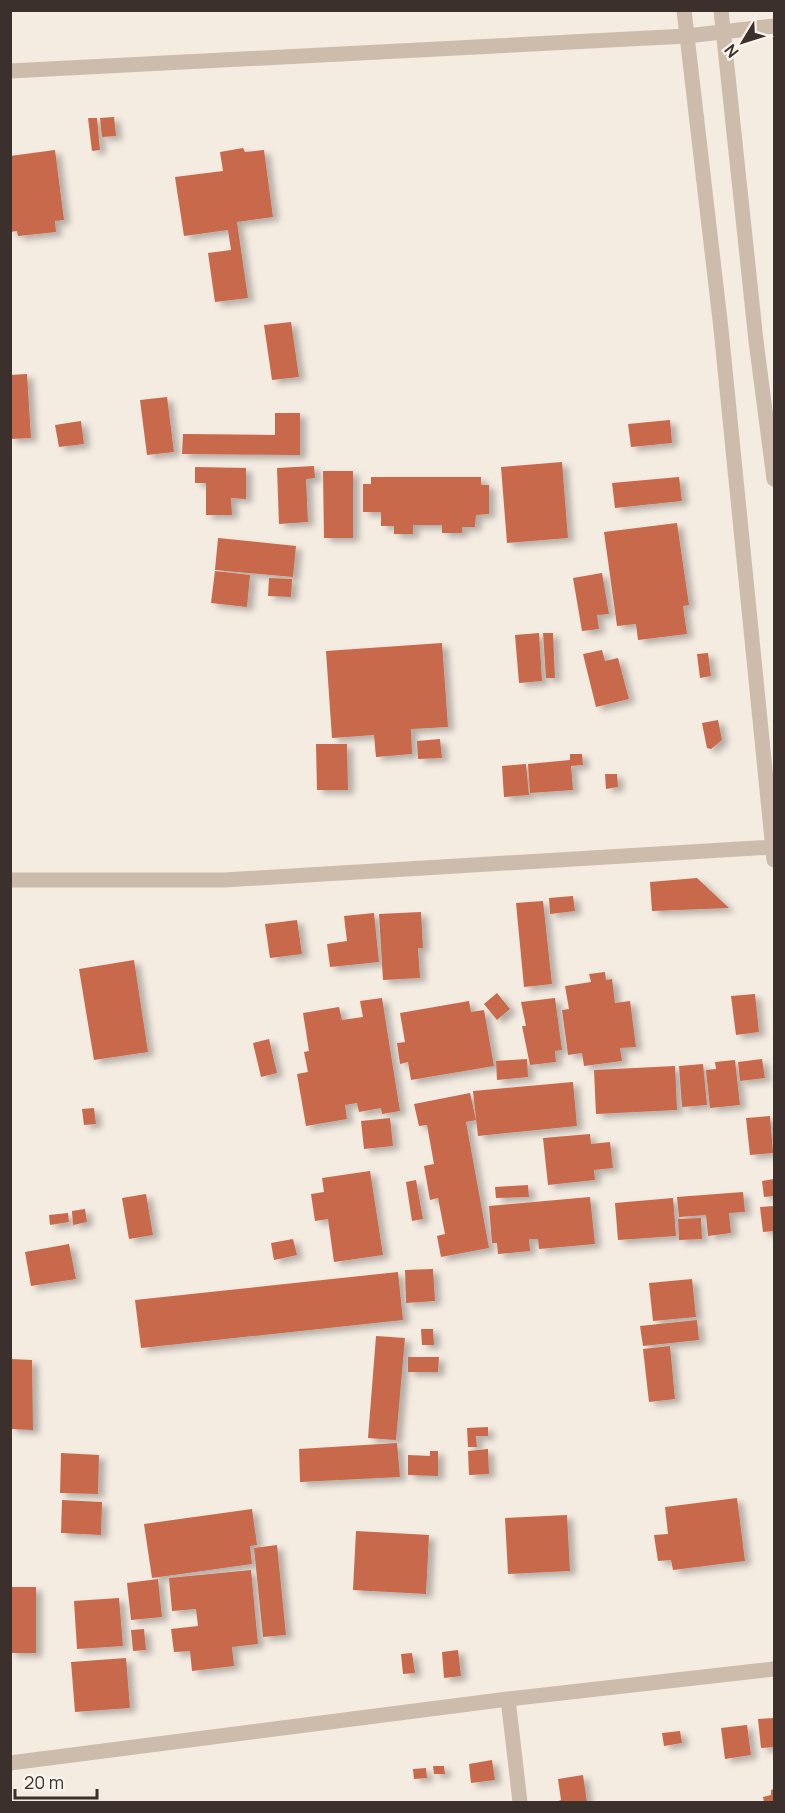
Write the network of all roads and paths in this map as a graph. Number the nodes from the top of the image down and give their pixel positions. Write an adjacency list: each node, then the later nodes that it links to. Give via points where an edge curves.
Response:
1 (684, 10): 5 (street)
2 (721, 10): 4 (street)
3 (774, 26): 4 (street)
4 (724, 32): 5 (street); 7 (street)
5 (687, 36): 6 (street); 8 (street)
6 (10, 71)
7 (774, 475)
8 (774, 852): 9 (street, via 224,880)
9 (10, 880)
10 (774, 1669): 11 (street)
11 (508, 1699): 12 (street); 13 (street)
12 (10, 1763)
13 (520, 1803)

